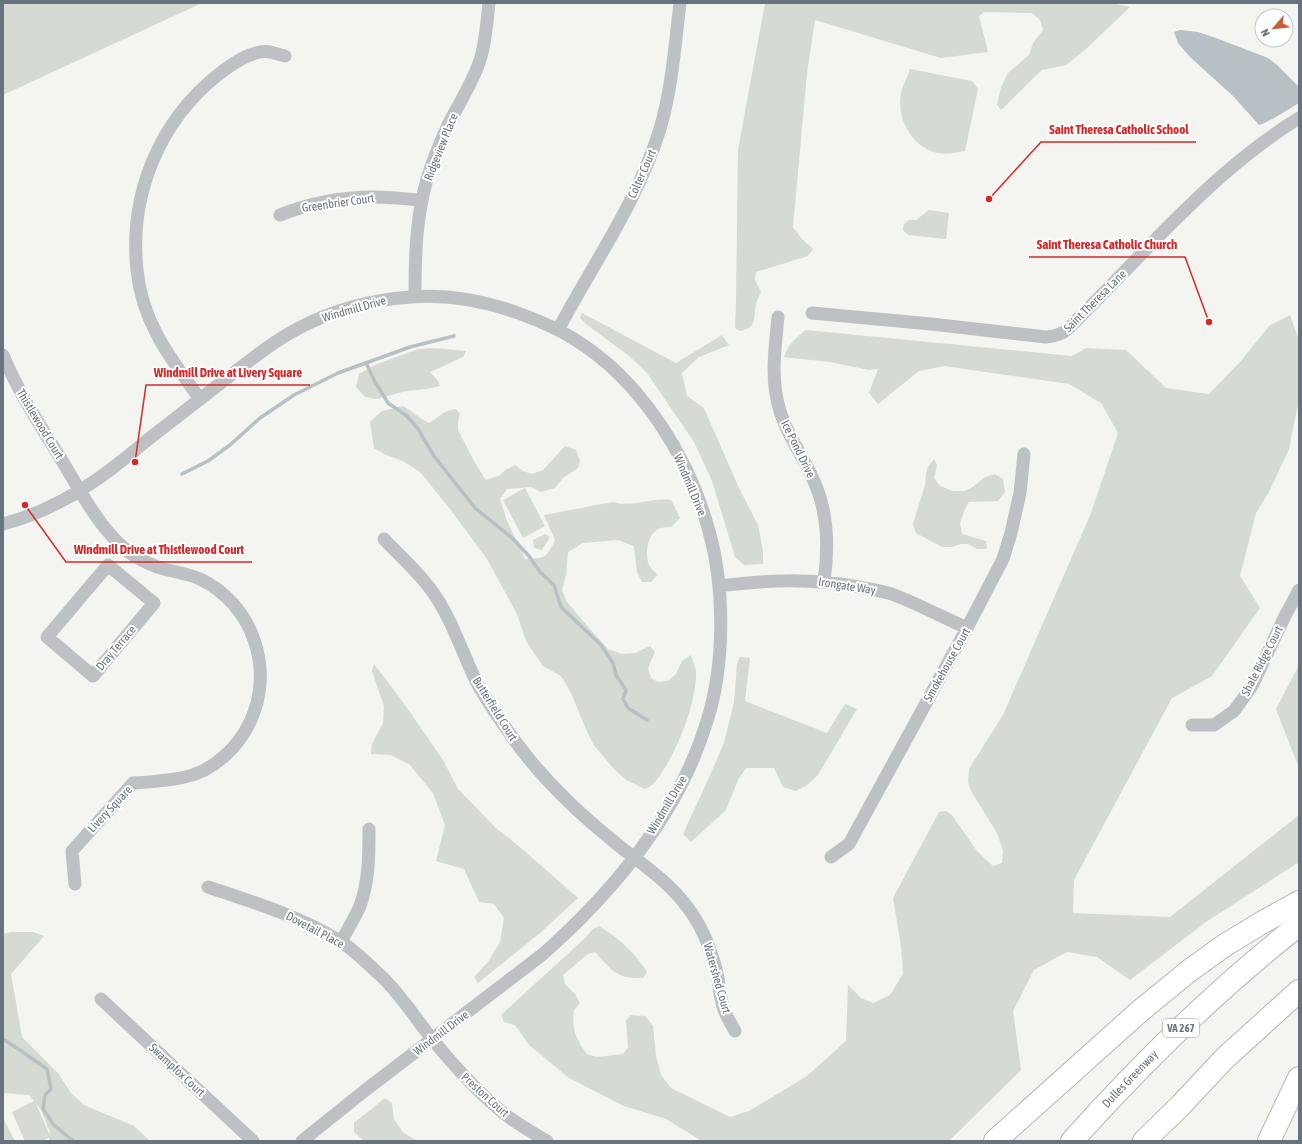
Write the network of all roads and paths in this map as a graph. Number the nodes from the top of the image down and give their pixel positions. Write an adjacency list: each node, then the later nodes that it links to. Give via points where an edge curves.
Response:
1 (489, 3): 5 (street, Ridgeview Place, via 481,58 431,166)
2 (680, 3): 10 (street, Colter Court, via 670,87 650,160 630,202)
3 (285, 56): 12 (street, via 269,52 249,55 228,67 202,88 183,108 159,145 142,191 136,251 138,279 144,304 162,346)
4 (1299, 118): 8 (street, Saint Theresa Lane, via 1225,172 1059,335 1046,338)
5 (421, 200): 6 (street, Greenbrier Court, via 359,198 300,207); 7 (street, Ridgeview Place, via 415,256)
6 (280, 214)
7 (415, 296): 10 (street, Windmill Drive, via 489,304 541,321); 12 (street, Windmill Drive, via 366,303 296,329 260,352)
8 (812, 313)
9 (778, 317): 19 (street, Ice Pond Drive, via 773,372 776,392 780,412 813,479 824,515 827,549)
10 (558, 330): 20 (street, Windmill Drive, via 584,345 609,365 634,390 665,432 700,505 716,560)
11 (3, 355): 14 (street, Thistlewood Court, via 22,394)
12 (200, 399): 14 (street, Windmill Drive)
13 (1024, 454): 22 (street, Smokehouse Court, via 1017,506 1003,559)
14 (81, 490): 15 (street, Windmill Drive, via 27,517); 17 (street, Livery Square, via 104,526)
15 (3, 524)
16 (384, 539): 26 (street, Butterfield Court, via 434,594 487,700 515,742 580,814)
17 (123, 548): 18 (street, Dray Terrace); 27 (street, Livery Square, via 151,564 200,579 225,596 238,609 255,640 260,685 247,729 234,747 218,761 186,777 133,784 72,851)
18 (108, 565): 18 (street, Dray Terrace, via 154,603 93,676 47,637)
19 (824, 581): 20 (street, Irongate Way, via 777,581); 22 (street, Irongate Way, via 891,594)
20 (719, 586): 26 (street, Windmill Drive, via 719,659 708,720 684,779 662,818)
21 (1299, 590): 23 (street, Shale Ridge Court, via 1252,686 1234,711 1214,725)
22 (967, 628): 25 (street, Smokehouse Court, via 849,844)
23 (1192, 724)
24 (368, 829): 31 (street, via 369,866 365,889 360,906)
25 (831, 857)
26 (634, 858): 34 (street, Watershed Court, via 680,897 698,923 717,971 724,1011); 35 (street, Windmill Drive, via 582,919 562,937)
27 (74, 884)
28 (208, 887): 31 (street, Dovetail Place, via 277,911)
29 (1299, 902): 40 (highway, via 1225,945 1166,989)
30 (1299, 925): 41 (highway, Dulles Greenway / VA 267, via 1192,1018)
31 (341, 942): 35 (street, Dovetail Place, via 389,984)
32 (1299, 991): 42 (highway, via 1225,1058)
33 (101, 999): 37 (street, Swampfox Court)
34 (735, 1031)
35 (432, 1039): 38 (street, Windmill Drive); 39 (street, Preston Court, via 481,1094 507,1116)
36 (1299, 1078): 43 (highway)
37 (253, 1141)
38 (302, 1141)
39 (547, 1141)
40 (995, 1141)
41 (1072, 1141)
42 (1144, 1141)
43 (1269, 1141)

